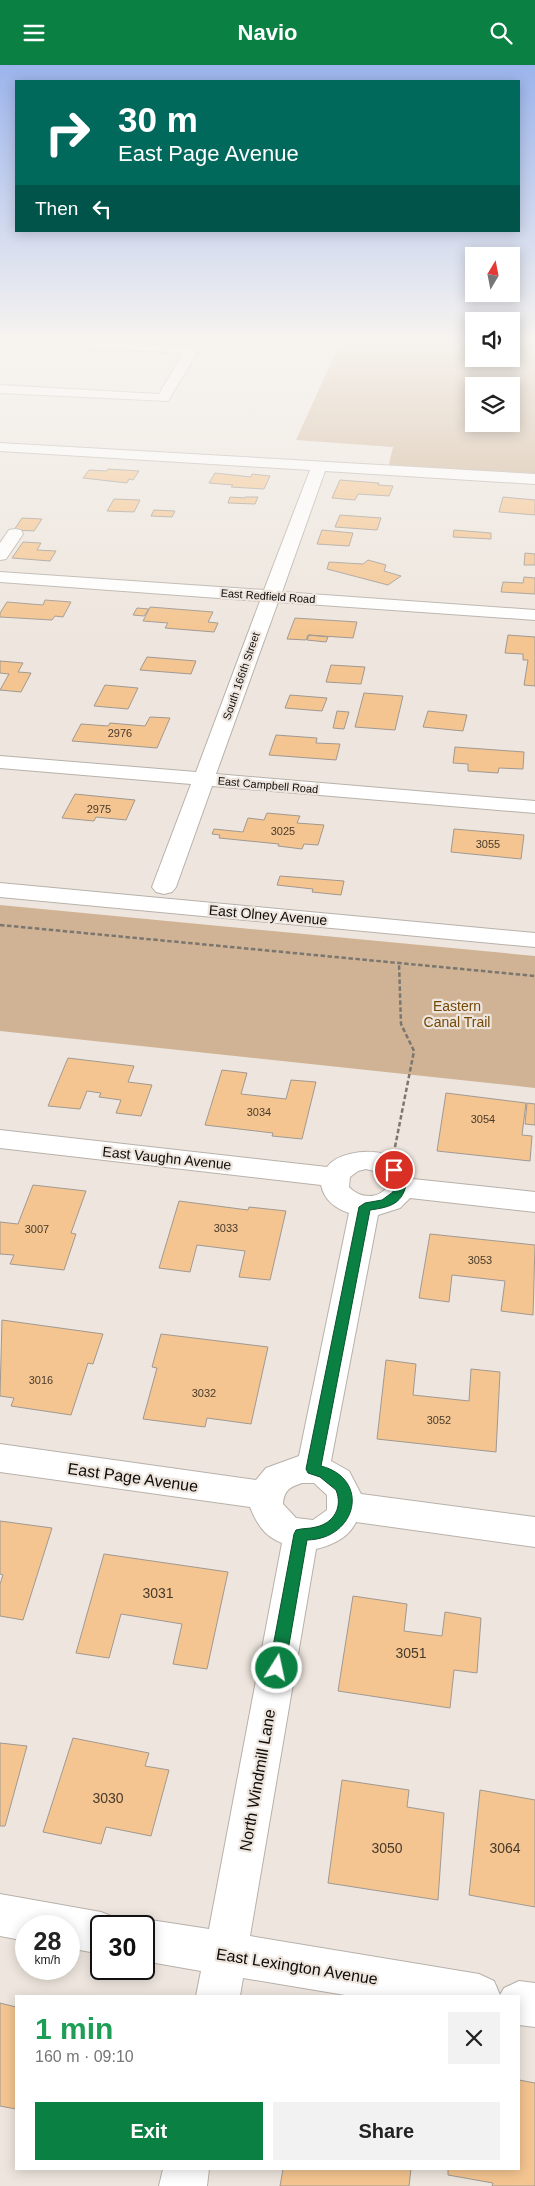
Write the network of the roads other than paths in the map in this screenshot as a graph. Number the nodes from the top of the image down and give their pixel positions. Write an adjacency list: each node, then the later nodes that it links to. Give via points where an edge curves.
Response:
1 (0, 447): 2 (street)
2 (319, 466): 3 (street); 9 (street, South 166th Street)
3 (535, 479)
4 (15, 534): 5 (street)
5 (0, 555)
6 (0, 564): 8 (street, via 63,569 69,573)
7 (0, 577): 8 (street, East Redfield Road)
8 (65, 582): 9 (street, East Redfield Road)
9 (270, 596): 10 (street, East Redfield Road); 12 (street, South 166th Street)
10 (535, 615)
11 (0, 762): 12 (street, East Campbell Road)
12 (205, 779): 13 (street, East Campbell Road); 14 (street, South 166th Street)
13 (535, 807)
14 (164, 887)
15 (0, 890): 16 (street, East Olney Avenue)
16 (535, 941)
17 (0, 1139): 19 (street, East Vaughn Avenue)
18 (394, 1176): 19 (street, via 377,1161 355,1161 338,1170); 20 (street); 21 (street, via 393,1199 385,1204)
19 (333, 1177): 21 (street, via 332,1184 339,1197)
20 (535, 1202)
21 (365, 1207): 23 (street)
22 (0, 1458): 24 (street, East Page Avenue)
23 (313, 1469): 24 (street, via 283,1474 270,1485); 25 (street, via 324,1472 342,1486)
24 (266, 1495): 27 (street, via 265,1506 269,1516 282,1528)
25 (346, 1506): 26 (street); 27 (street, via 336,1524 326,1531)
26 (535, 1532)
27 (301, 1534): 31 (street, North Windmill Lane)
28 (0, 1915): 29 (street)
29 (15, 1918)
30 (155, 1942): 31 (street, East Lexington Avenue)
31 (226, 1954): 32 (street, North Windmill Lane); 33 (street, East Lexington Avenue)
32 (218, 1995)
33 (473, 1995)
34 (520, 2003): 35 (street)
35 (535, 2005)
36 (186, 2170): 37 (street)
37 (183, 2186)

